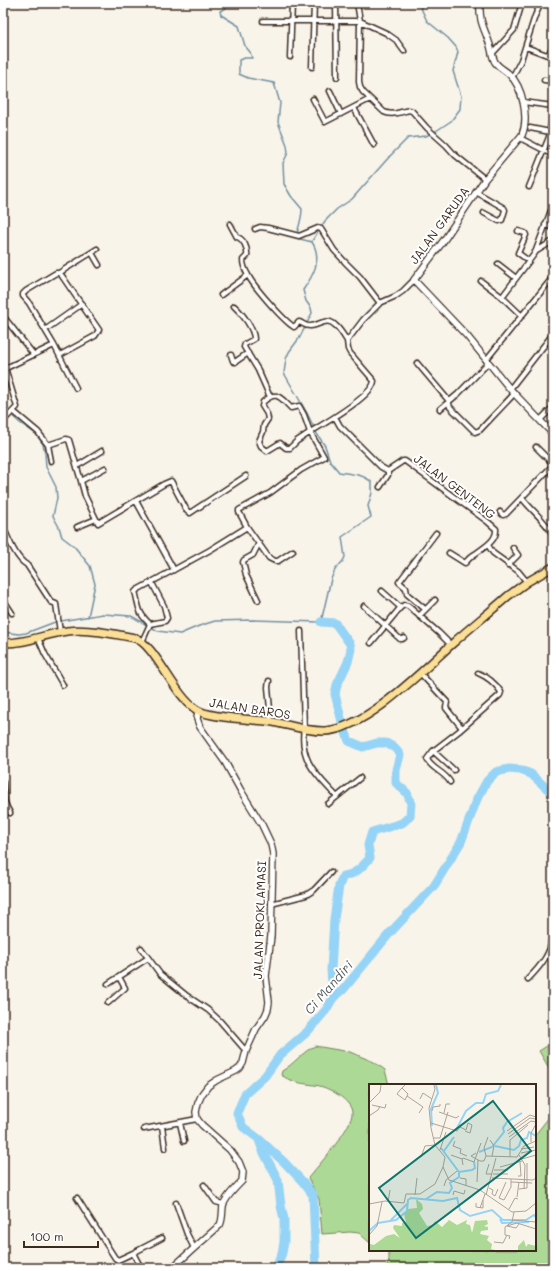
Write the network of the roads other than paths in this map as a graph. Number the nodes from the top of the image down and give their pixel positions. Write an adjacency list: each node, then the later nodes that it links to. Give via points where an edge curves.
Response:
1 (292, 3): 9 (street)
2 (314, 3): 10 (street)
3 (336, 3): 11 (street)
4 (357, 3): 12 (street)
5 (480, 3): 16 (street, JALAN GARUDA, via 481,22)
6 (522, 3): 16 (street, via 514,30)
7 (541, 3): 14 (street)
8 (263, 21): 9 (street)
9 (291, 21): 10 (street); 17 (street)
10 (314, 21): 11 (street); 18 (street)
11 (336, 21): 12 (street); 19 (street)
12 (360, 21): 15 (street, via 391,37); 25 (street, via 360,87)
13 (553, 45): 14 (street, via 547,55)
14 (526, 47): 20 (street)
15 (404, 51)
16 (492, 54): 20 (street, JALAN GARUDA, via 497,66)
17 (290, 57)
18 (312, 67)
19 (336, 77)
20 (512, 78): 26 (street, JALAN GARUDA)
21 (544, 80): 22 (street)
22 (553, 81)
23 (330, 92): 30 (street)
24 (313, 99): 30 (street, via 325,122)
25 (370, 99): 28 (street); 37 (street, via 386,113 412,111 455,155)
26 (523, 102): 27 (street); 33 (street, JALAN GARUDA, via 526,122)
27 (553, 106)
28 (354, 108): 30 (street); 34 (street)
29 (553, 111): 32 (street)
30 (341, 114)
31 (530, 128): 32 (street)
32 (550, 132): 35 (street)
33 (520, 138): 35 (street); 37 (street, JALAN GARUDA)
34 (374, 145)
35 (544, 151): 36 (street); 38 (street)
36 (553, 155)
37 (485, 179): 39 (street, JALAN GARUDA)
38 (529, 187)
39 (476, 192): 41 (street, via 505,210 499,222); 58 (street, JALAN GARUDA)
40 (553, 205): 43 (street)
41 (484, 213)
42 (230, 224): 55 (street, via 248,253 243,260)
43 (545, 226): 44 (street); 49 (street)
44 (553, 228)
45 (255, 229): 62 (street, via 263,227 299,236 318,228 322,230 334,250)
46 (518, 231): 51 (street, via 526,235 518,253)
47 (553, 241): 49 (street)
48 (97, 250): 50 (street)
49 (535, 252): 51 (street)
50 (92, 253): 53 (street); 54 (street)
51 (530, 261): 57 (street)
52 (498, 264): 57 (street)
53 (99, 265)
54 (59, 273): 63 (street); 67 (street, via 23,294)
55 (248, 275): 60 (street); 69 (street, via 294,327 299,322 310,326 332,322)
56 (553, 277): 66 (street)
57 (516, 278): 61 (street)
58 (414, 280): 62 (street, via 396,296); 75 (street, JALAN GARUDA)
59 (481, 281): 61 (street)
60 (221, 295)
61 (502, 297): 66 (street)
62 (380, 303): 69 (street, via 363,320)
63 (82, 304): 67 (street); 74 (street, via 99,330 97,334)
64 (234, 306): 71 (street, via 246,320 254,337 244,345)
65 (3, 316): 72 (street)
66 (522, 316): 75 (street)
67 (45, 330): 70 (street)
68 (553, 334): 78 (street)
69 (348, 341): 85 (street, via 350,353 371,376 374,383 352,405)
70 (54, 345): 72 (street); 74 (street)
71 (248, 353): 73 (street, via 235,362); 80 (street)
72 (34, 355): 84 (street, via 6,368 17,405)
73 (231, 355)
74 (60, 356): 77 (street)
75 (487, 362): 78 (street, JALAN GARUDA); 81 (street)
76 (417, 363): 81 (street)
77 (76, 388)
78 (510, 389): 79 (street, JALAN GARUDA)
79 (515, 394): 81 (street, via 476,433 450,407); 87 (street, JALAN GARUDA)
80 (270, 397): 88 (street, via 283,398 291,408 299,406); 88 (street, via 262,404 268,417 259,441 263,449 267,451 281,444 288,449)
81 (449, 401): 83 (street)
82 (553, 407): 87 (street)
83 (440, 409)
84 (12, 412): 86 (street); 90 (street, via 38,432)
85 (335, 417): 88 (street); 97 (street, via 340,426)
86 (4, 420)
87 (540, 420): 89 (street, JALAN GARUDA)
88 (313, 430): 106 (street, via 324,457 239,510)
89 (553, 434)
90 (48, 445): 93 (street); 95 (street, via 68,439)
91 (536, 447): 94 (street)
92 (102, 451): 95 (street)
93 (51, 460)
94 (553, 465): 101 (street)
95 (77, 466): 99 (street)
96 (105, 468): 99 (street)
97 (388, 471): 100 (street); 111 (street, JALAN GENTENG, via 405,461 434,482 496,529)
98 (246, 476): 102 (street, via 190,513 172,481)
99 (81, 481): 104 (street)
100 (380, 487)
101 (522, 498): 103 (street, via 506,514); 109 (street, via 546,523)
102 (136, 501): 104 (street, via 98,523); 117 (street)
103 (500, 512)
104 (96, 519): 107 (street)
105 (3, 526): 133 (street, via 22,561 51,602 56,604)
106 (247, 527): 110 (street); 117 (street)
107 (77, 528)
108 (436, 533): 127 (street, via 399,581 407,594)
109 (553, 535)
110 (259, 543): 113 (street, via 275,561); 122 (street, via 253,555 243,562 246,576)
111 (488, 545): 114 (street, via 464,563); 115 (street, via 493,553)
112 (513, 548): 115 (street, via 518,555)
113 (293, 551)
114 (449, 553)
115 (508, 565): 118 (street, via 518,571)
116 (553, 567): 118 (main road)
117 (174, 570): 119 (street)
118 (527, 582): 140 (main road)
119 (152, 583): 131 (street, via 135,592 141,616); 131 (street, via 167,618)
120 (382, 591): 126 (street)
121 (3, 599): 125 (street)
122 (258, 600)
123 (435, 600): 127 (street)
124 (364, 606): 132 (street)
125 (8, 607): 128 (street); 129 (street)
126 (400, 607): 130 (street, via 408,606); 132 (street)
127 (425, 609): 130 (street)
128 (3, 610)
129 (12, 613)
130 (419, 616): 140 (street)
131 (150, 625): 137 (street)
132 (386, 625): 136 (street, via 401,639); 139 (street)
133 (59, 629): 135 (main road); 137 (main road, via 135,638)
134 (301, 630): 147 (street)
135 (38, 638): 138 (main road); 144 (street)
136 (404, 638)
137 (142, 642): 145 (main road, JALAN BAROS, via 189,704)
138 (3, 643)
139 (371, 643)
140 (451, 645): 141 (main road)
141 (420, 673): 147 (main road, JALAN BAROS, via 355,722 325,731); 148 (street, via 447,702 446,708)
142 (478, 673): 148 (street, via 496,686 501,694)
143 (269, 681): 146 (street)
144 (63, 685)
145 (198, 710): 146 (main road, JALAN BAROS, via 225,717); 158 (street, JALAN PROKLAMASI, via 197,719 200,727 225,762 271,844)
146 (271, 721): 147 (main road, JALAN BAROS)
147 (304, 728): 154 (street, via 303,744 310,768)
148 (462, 728): 149 (street)
149 (433, 751): 150 (street); 153 (street, via 428,761)
150 (454, 770)
151 (360, 778): 154 (street)
152 (3, 782): 156 (street, via 4,800)
153 (450, 782)
154 (336, 797): 155 (street)
155 (328, 804)
156 (10, 813)
157 (331, 872): 158 (street, via 306,895)
158 (271, 904): 166 (street, JALAN PROKLAMASI, via 271,936 266,976 268,1009)
159 (551, 941): 163 (street, via 547,955)
160 (141, 948): 161 (street)
161 (148, 958): 162 (street); 166 (street, via 166,979 220,1021)
162 (119, 977): 164 (street); 165 (street, via 125,988)
163 (528, 979)
164 (108, 984)
165 (108, 1002)
166 (246, 1051): 167 (street, JALAN PROKLAMASI, via 240,1068 216,1080 202,1094 196,1112)
167 (197, 1119): 168 (street); 176 (street, via 230,1150 243,1172 242,1181)
168 (180, 1122): 169 (street); 171 (street)
169 (162, 1126): 170 (street); 172 (street)
170 (144, 1130)
171 (184, 1141)
172 (166, 1148)
173 (204, 1184): 176 (street, via 216,1202)
174 (77, 1198): 179 (street, via 116,1259)
175 (176, 1203): 178 (street)
176 (223, 1204): 178 (street, via 220,1225)
177 (162, 1238): 179 (street)
178 (194, 1248): 181 (street)
179 (133, 1253): 180 (street)
180 (141, 1268)
181 (172, 1268)

